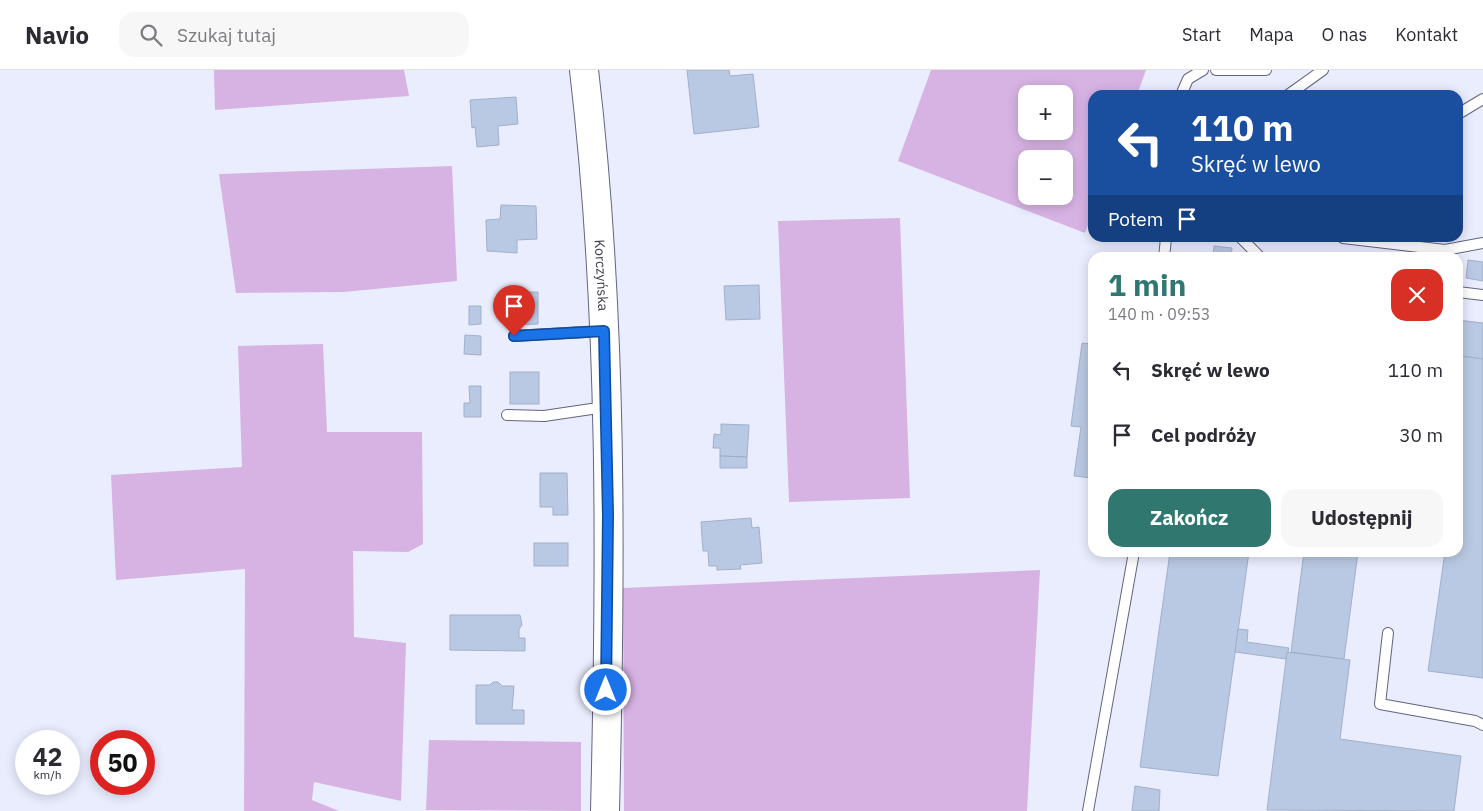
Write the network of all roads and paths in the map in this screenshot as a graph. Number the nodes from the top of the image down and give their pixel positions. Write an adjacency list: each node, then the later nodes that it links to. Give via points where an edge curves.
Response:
1 (584, 70): 16 (main road, Korczyńska, via 596,167)
2 (1203, 70): 6 (lane, via 1188,79)
3 (1216, 70): 4 (lane)
4 (1266, 70)
5 (1324, 70): 7 (lane)
6 (1183, 90)
7 (1295, 90)
8 (1483, 99): 9 (lane)
9 (1463, 111)
10 (1245, 242): 13 (lane)
11 (1377, 242): 12 (lane, via 1444,250)
12 (1483, 243)
13 (1256, 252)
14 (1463, 293): 15 (lane)
15 (1483, 295)
16 (604, 331): 17 (lane); 18 (main road, Korczyńska)
17 (514, 336)
18 (606, 407): 19 (lane, via 544,416); 23 (main road, Korczyńska, via 608,515)
19 (507, 415)
20 (1133, 557): 24 (lane)
21 (1388, 634): 22 (lane, via 1380,704)
22 (1483, 725)
23 (604, 811)
24 (1088, 811)

